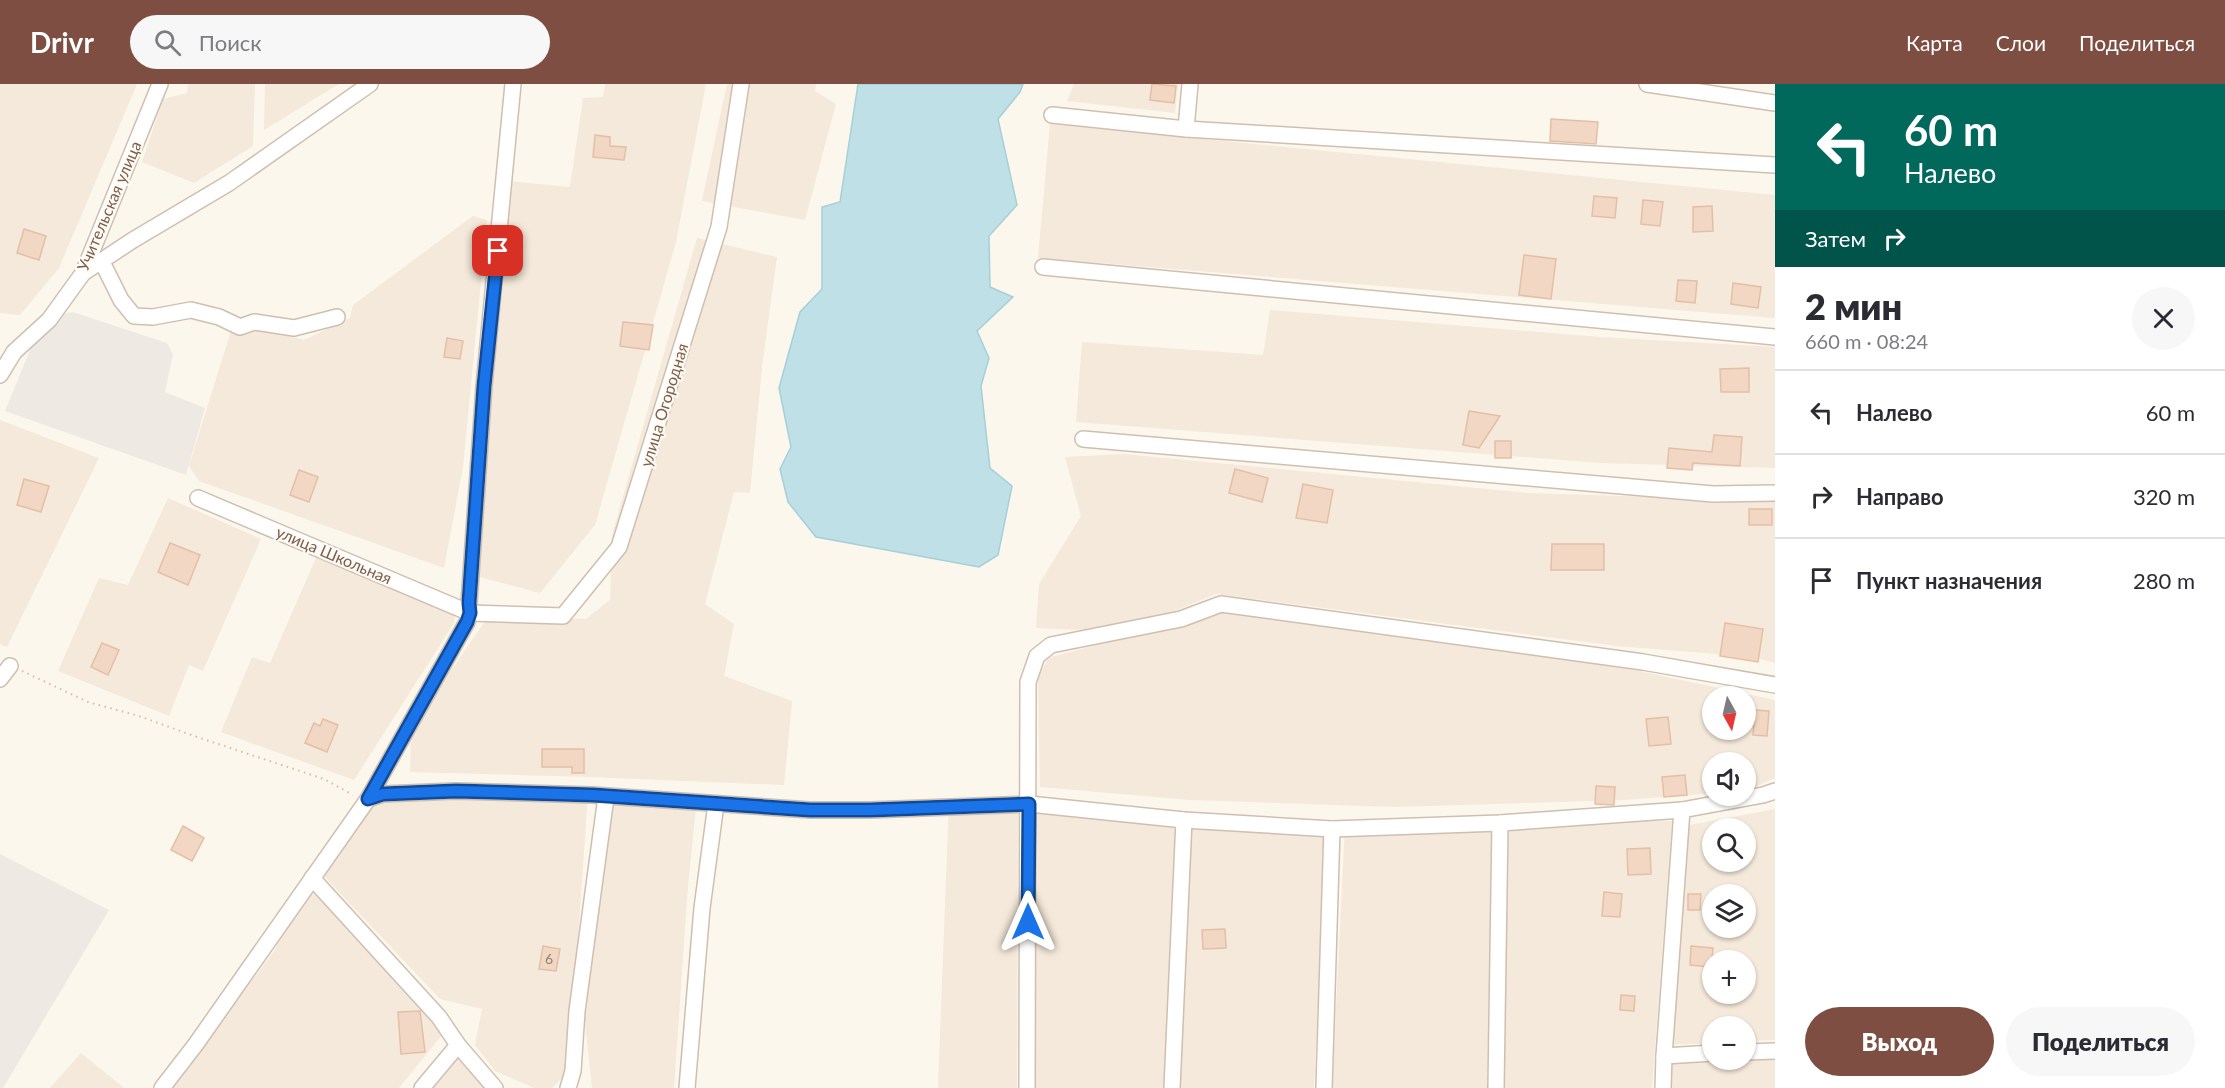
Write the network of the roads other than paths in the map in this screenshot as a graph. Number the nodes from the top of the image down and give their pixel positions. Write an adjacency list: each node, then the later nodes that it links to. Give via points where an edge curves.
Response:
1 (160, 84): 13 (street, Учительская улица)
2 (370, 84): 11 (street, via 229,183)
3 (513, 84): 20 (street, via 484,386)
4 (741, 84): 20 (street, улица Огородная, via 720,226 619,547 564,616)
5 (1190, 84): 9 (street)
6 (1647, 84): 7 (street)
7 (1775, 103)
8 (1052, 115): 9 (street)
9 (1186, 129): 10 (street)
10 (1775, 165)
11 (102, 262): 13 (street); 14 (street, via 120,300 134,316 191,310 240,327 254,322 294,328)
12 (1043, 267): 15 (street)
13 (83, 273): 16 (street, Учительская улица, via 49,320 14,352)
14 (337, 318)
15 (1775, 337)
16 (0, 375)
17 (1083, 439): 18 (street, via 1713,494)
18 (1775, 493)
19 (198, 498): 20 (street, улица Школьная)
20 (470, 613): 26 (street)
21 (10, 666): 22 (street)
22 (0, 679)
23 (1775, 685): 28 (street, via 1643,662 1221,604 1181,619 1051,645 1037,656 1028,682)
24 (1775, 790): 29 (street)
25 (606, 797): 26 (street, via 456,791 383,794); 27 (street); 42 (street)
26 (368, 799): 33 (street)
27 (716, 804): 28 (street, via 810,810); 43 (street, via 702,908)
28 (1029, 804): 30 (street); 44 (street)
29 (1682, 810): 31 (street); 38 (street)
30 (1184, 820): 32 (street); 45 (street)
31 (1500, 823): 32 (street); 47 (street)
32 (1332, 829): 46 (street)
33 (312, 878): 34 (street, via 439,1017); 39 (street)
34 (458, 1045): 40 (street); 41 (street)
35 (1775, 1051): 36 (street)
36 (1756, 1052)
37 (1702, 1054): 38 (street)
38 (1664, 1056): 48 (street)
39 (162, 1088)
40 (422, 1088)
41 (495, 1088)
42 (568, 1088)
43 (687, 1088)
44 (1027, 1088)
45 (1172, 1088)
46 (1324, 1088)
47 (1496, 1088)
48 (1664, 1088)

